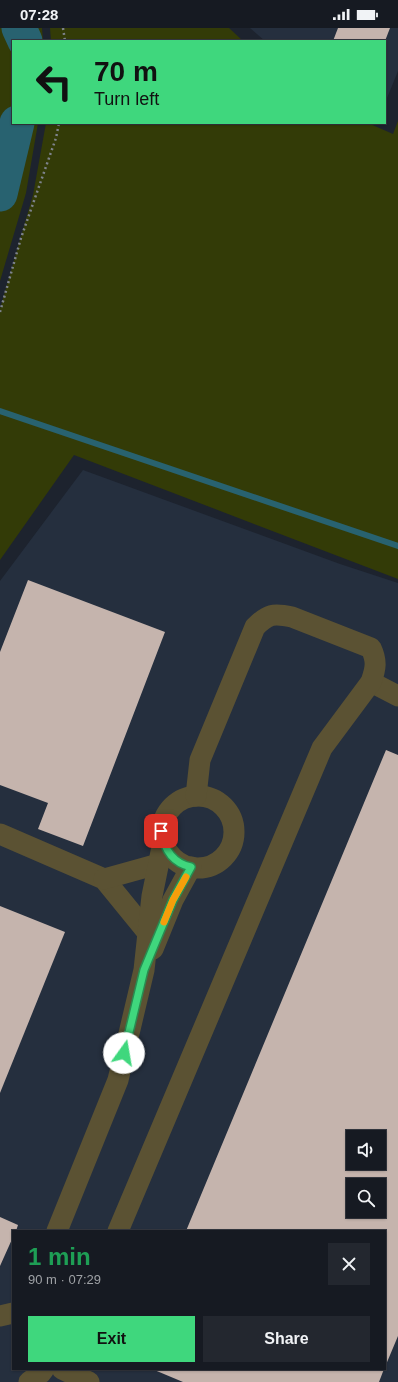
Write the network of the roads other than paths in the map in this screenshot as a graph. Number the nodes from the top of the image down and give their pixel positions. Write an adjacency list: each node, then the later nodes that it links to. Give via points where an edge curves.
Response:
1 (371, 682): 2 (street); 3 (street, via 375,670 375,657 371,648 292,617 279,614 265,618 255,627 200,760); 12 (street, via 322,748)
2 (398, 696)
3 (196, 796): 5 (street, via 176,803 168,811 161,831); 7 (street, via 218,802 232,820 234,832 232,843 218,862 207,867)
4 (0, 834): 8 (street)
5 (163, 842): 6 (street); 7 (street, via 167,852 175,860)
6 (158, 864): 8 (street); 9 (street)
7 (191, 867): 10 (street, via 173,900)
8 (104, 879): 9 (street)
9 (148, 933): 10 (street)
10 (144, 970): 11 (street, via 118,1080)
11 (57, 1230)
12 (118, 1230)
13 (12, 1313): 14 (street)
14 (0, 1316)
15 (43, 1370): 17 (street)
16 (64, 1370): 18 (street)
17 (29, 1382)
18 (89, 1382)

